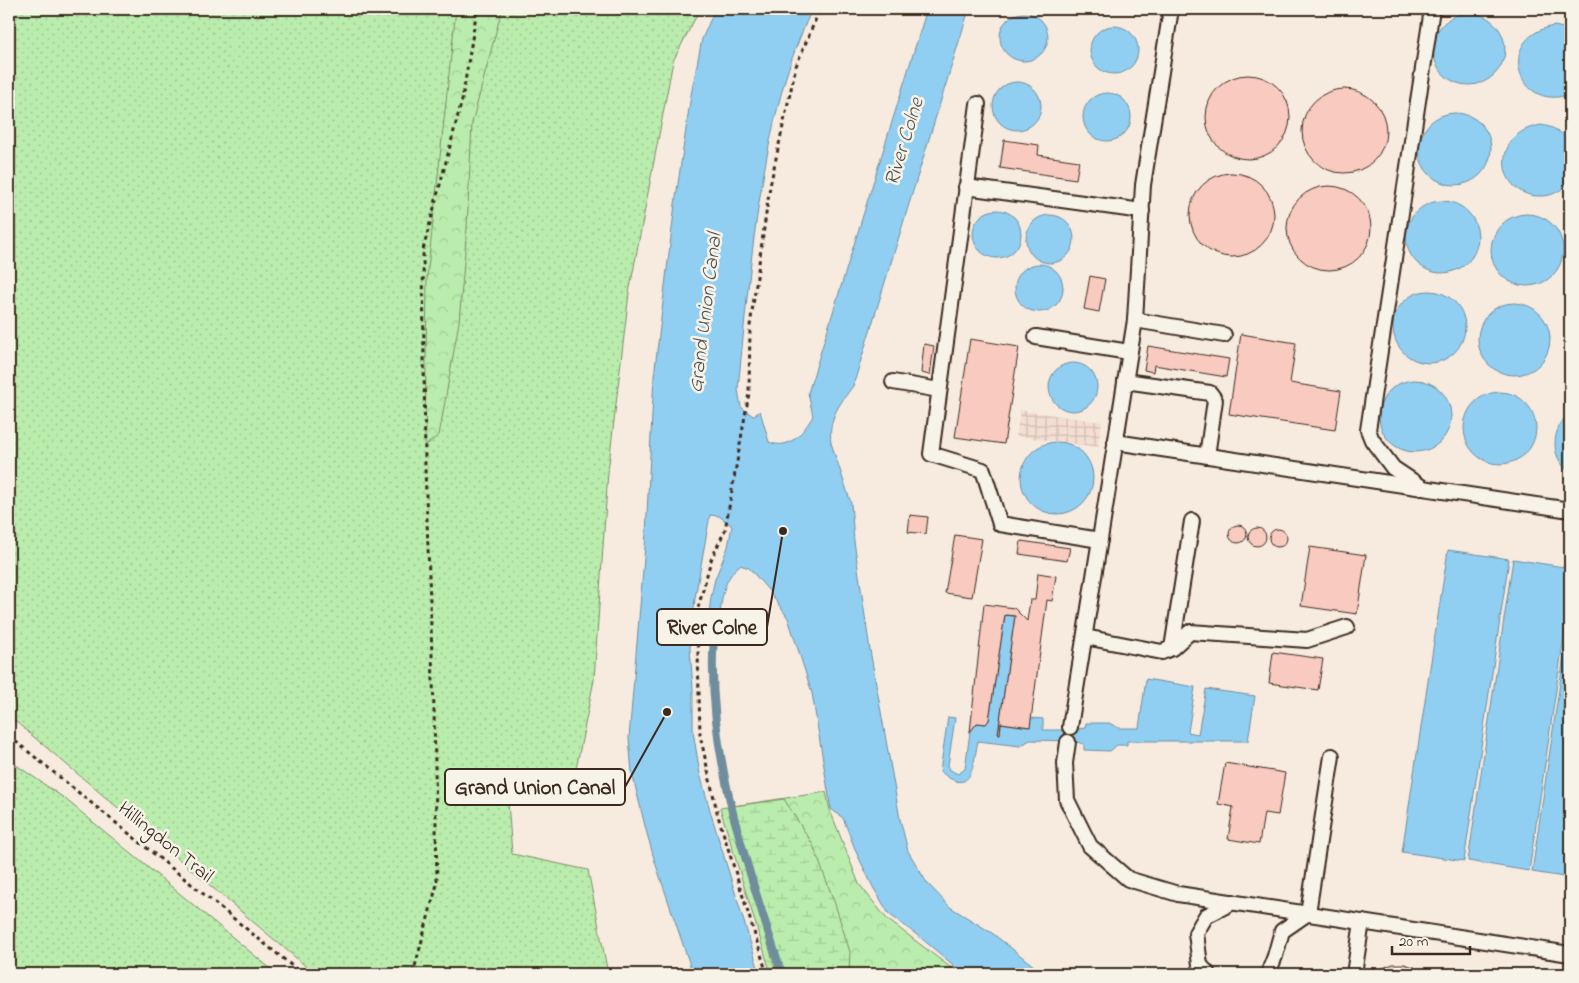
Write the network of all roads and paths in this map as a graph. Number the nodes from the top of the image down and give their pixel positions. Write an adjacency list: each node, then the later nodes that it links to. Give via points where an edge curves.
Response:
1 (477, 9): 33 (path, via 462,100 423,250 425,468 437,884)
2 (820, 9): 34 (path, via 796,66 770,186 750,326 749,393 724,530 711,560 697,612 700,735 718,816)
3 (1171, 9): 7 (lane, via 1143,185)
4 (1432, 9): 17 (lane, via 1368,430 1393,468)
5 (978, 104): 6 (lane)
6 (966, 187): 7 (lane); 14 (lane)
7 (1142, 211): 8 (lane)
8 (1135, 320): 9 (lane); 11 (lane)
9 (1224, 335)
10 (1036, 337): 11 (lane)
11 (1129, 352): 12 (lane)
12 (1125, 381): 15 (lane); 16 (lane, via 1210,394 1215,400)
13 (893, 382): 14 (lane)
14 (939, 390): 20 (lane, via 931,454 983,470 1000,524)
15 (1115, 442): 16 (lane); 20 (lane)
16 (1207, 456): 17 (lane)
17 (1423, 488): 18 (lane)
18 (1570, 510)
19 (1192, 521): 23 (lane)
20 (1100, 540): 22 (lane)
21 (1347, 628): 23 (lane, via 1307,640 1190,632)
22 (1085, 637): 23 (lane, via 1162,652); 24 (lane)
23 (1172, 648)
24 (1070, 727)
25 (9, 736): 32 (path, Hillingdon Trail)
26 (1068, 742): 28 (lane, via 1065,763 1068,800 1090,846 1128,879 1178,894)
27 (1332, 756): 29 (lane)
28 (1233, 902): 29 (lane); 35 (lane, via 1206,916 1196,933 1200,965)
29 (1308, 914): 30 (lane); 36 (lane, via 1282,931)
30 (1362, 922): 31 (lane); 37 (lane)
31 (1570, 954)
32 (302, 974)
33 (413, 974)
34 (767, 974)
35 (1208, 974)
36 (1268, 974)
37 (1354, 974)

